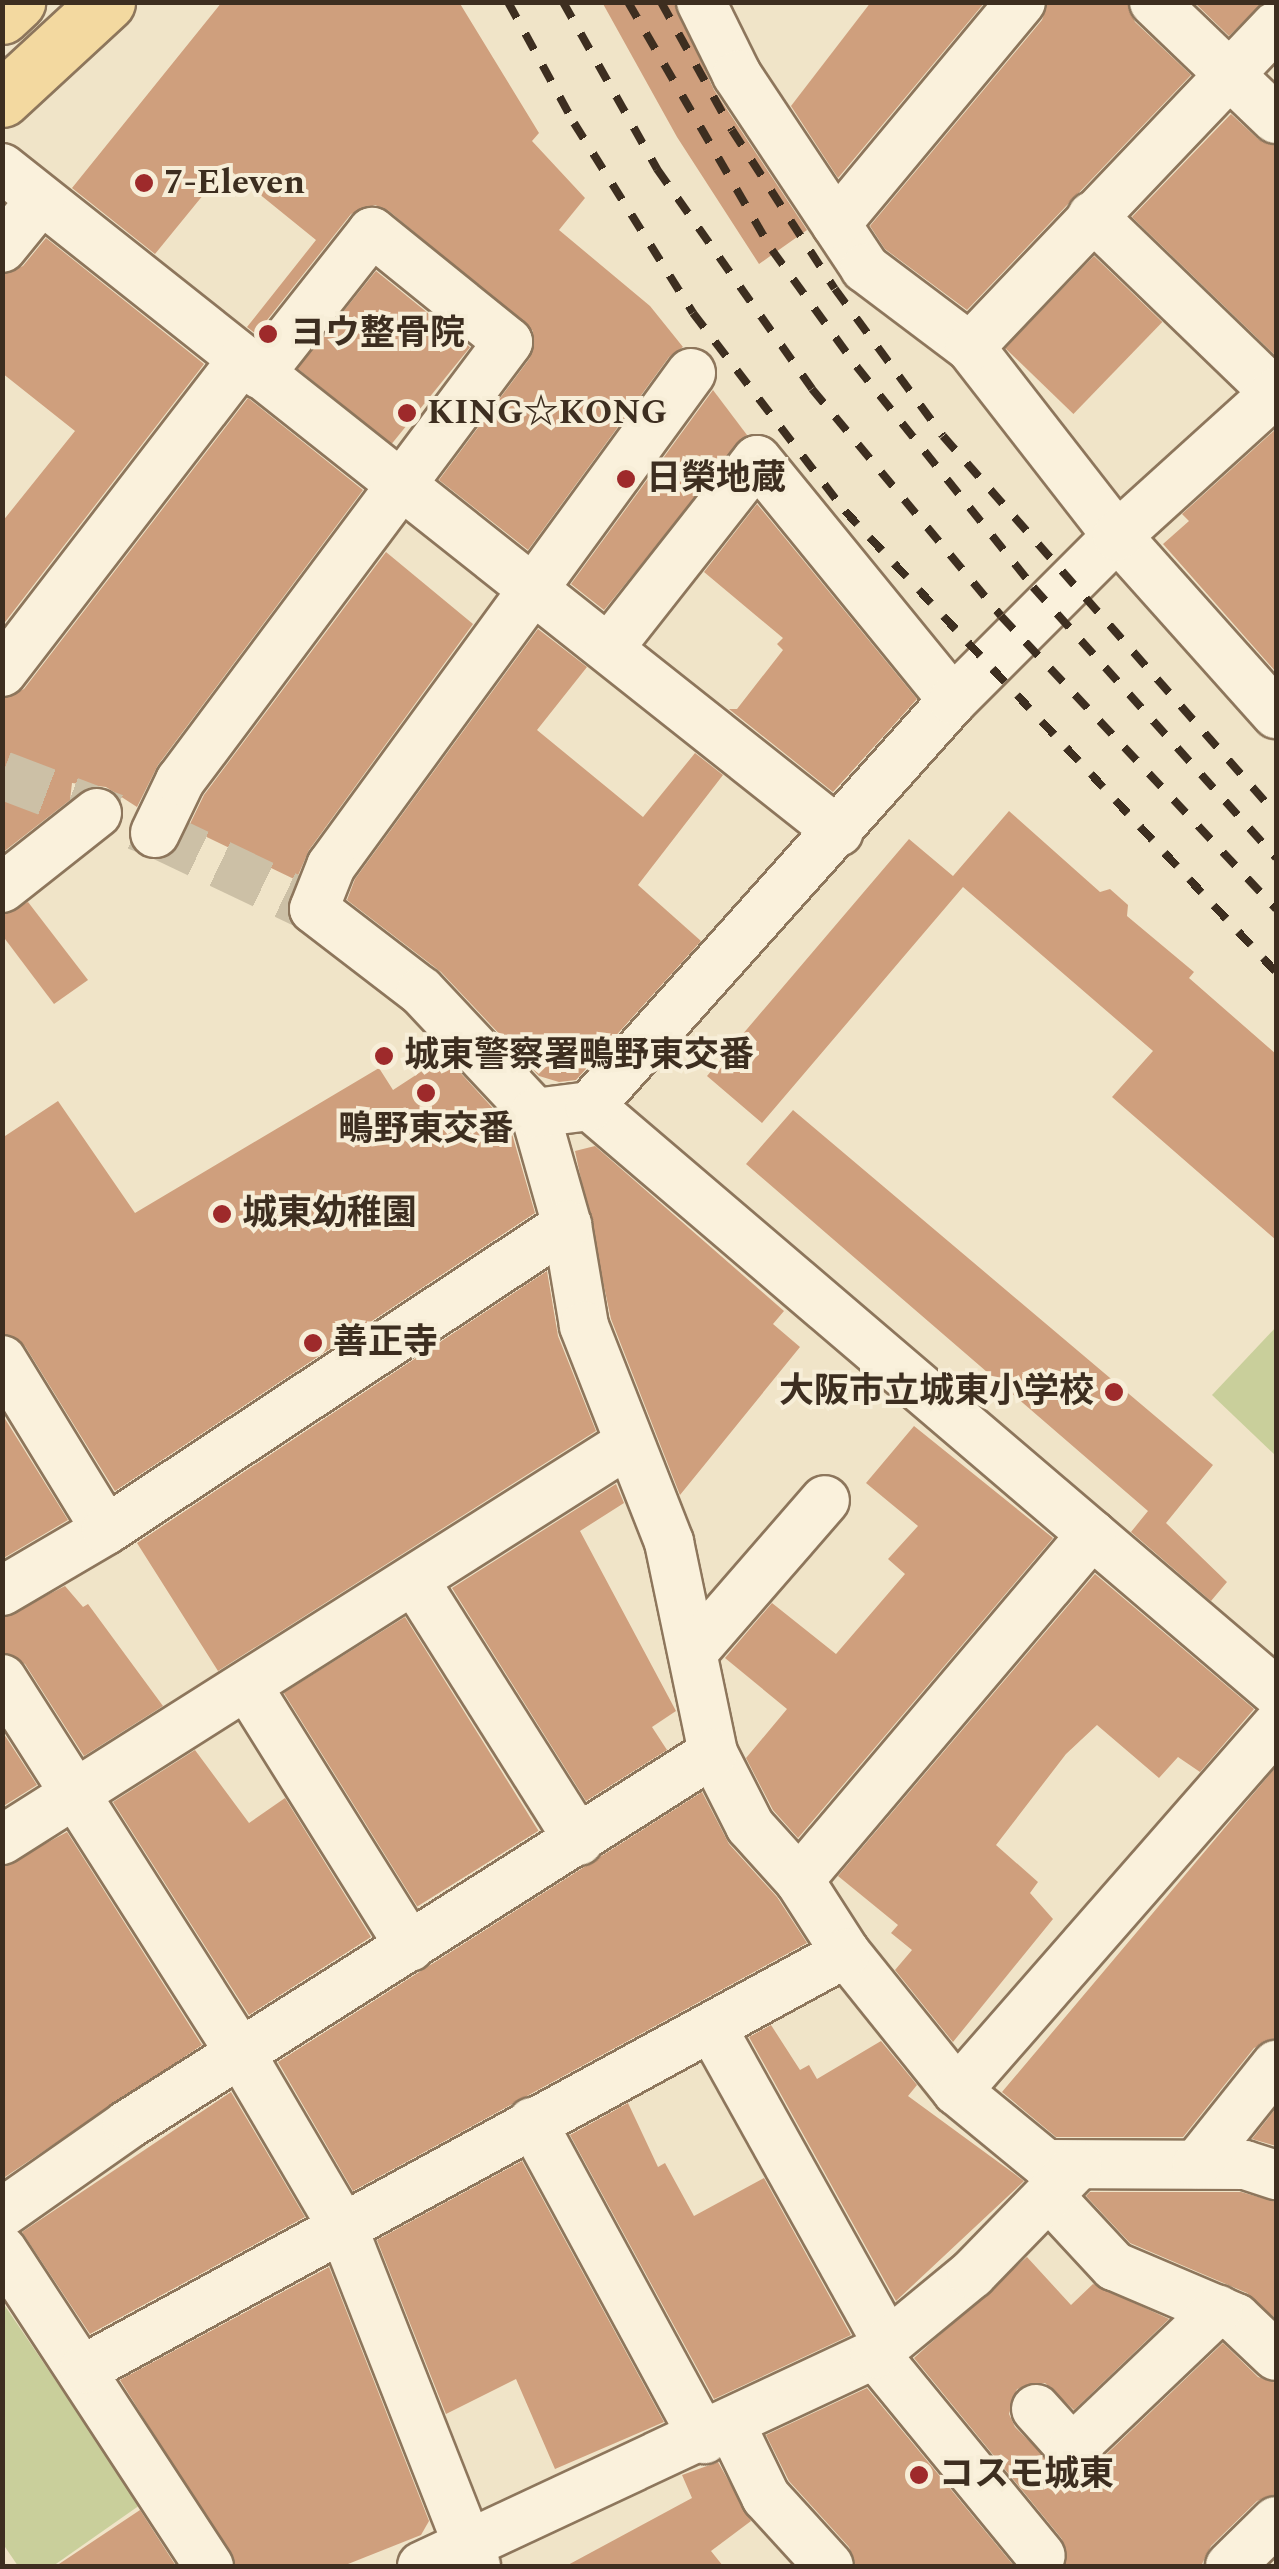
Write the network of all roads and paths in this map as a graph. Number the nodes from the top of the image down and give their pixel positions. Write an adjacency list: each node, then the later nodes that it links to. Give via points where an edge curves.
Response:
1 (18, 2): 6 (main road)
2 (106, 2): 9 (main road)
3 (701, 2): 14 (street, via 737,74)
4 (1021, 2): 14 (street)
5 (1154, 2): 8 (street)
6 (2, 16)
7 (1276, 26): 8 (street)
8 (1227, 74): 10 (street); 13 (street)
9 (2, 99)
10 (1276, 119)
11 (2, 168): 12 (street)
12 (40, 201): 15 (street); 17 (street)
13 (1092, 216): 16 (street); 19 (street)
14 (836, 224): 16 (street, via 866,268)
15 (2, 248)
16 (970, 347): 21 (street)
17 (251, 367): 20 (street); 20 (street, via 372,232 508,342); 24 (street)
18 (691, 372): 22 (street)
19 (1276, 392): 21 (street)
20 (402, 485): 22 (street); 28 (street, via 180,781)
21 (1117, 536): 25 (street); 26 (street)
22 (532, 588): 23 (street); 32 (street, via 332,866 314,909 420,991)
23 (609, 648): 25 (street, via 757,460); 29 (street)
24 (2, 672)
25 (953, 700): 29 (street)
26 (1276, 714)
27 (98, 813): 30 (street)
28 (154, 832)
29 (839, 832): 31 (street)
30 (2, 888)
31 (590, 1106): 32 (street); 38 (street)
32 (535, 1113): 33 (street)
33 (567, 1225): 35 (street, via 584,1326); 37 (street)
34 (2, 1360): 37 (street)
35 (629, 1443): 39 (street); 41 (street, via 669,1542)
36 (825, 1500): 41 (street)
37 (106, 1530): 40 (street)
38 (1092, 1534): 44 (street); 50 (street)
39 (416, 1583): 43 (street); 49 (street)
40 (2, 1591)
41 (694, 1652): 46 (street)
42 (2, 1679): 47 (street)
43 (250, 1689): 47 (street); 51 (street)
44 (1276, 1692)
45 (1276, 1726): 56 (street)
46 (712, 1753): 49 (street); 50 (street, via 750,1826)
47 (75, 1794): 48 (street); 54 (street)
48 (2, 1840)
49 (579, 1841): 51 (street)
50 (798, 1880): 52 (street)
51 (410, 1947): 54 (street)
52 (846, 1953): 53 (street); 56 (street)
53 (712, 2028): 57 (street); 66 (street)
54 (241, 2054): 61 (street); 62 (street)
55 (1276, 2066): 58 (street)
56 (956, 2091): 60 (street)
57 (532, 2122): 62 (street); 69 (street)
58 (1197, 2164): 59 (street, via 1245,2165); 60 (street)
59 (1276, 2175)
60 (1063, 2181): 64 (street, via 1114,2266); 66 (street, via 972,2274)
61 (2, 2213)
62 (342, 2228): 67 (street); 72 (street)
63 (2, 2250): 67 (street)
64 (1218, 2310): 65 (street); 68 (street, via 1072,2449)
65 (1271, 2337)
66 (881, 2348): 69 (street); 71 (street)
67 (84, 2369): 73 (street)
68 (1036, 2409)
69 (718, 2432): 72 (street); 75 (street)
70 (1276, 2522): 76 (street)
71 (1040, 2556)
72 (471, 2557): 74 (street)
73 (209, 2566)
74 (422, 2566)
75 (829, 2566)
76 (1230, 2566)

